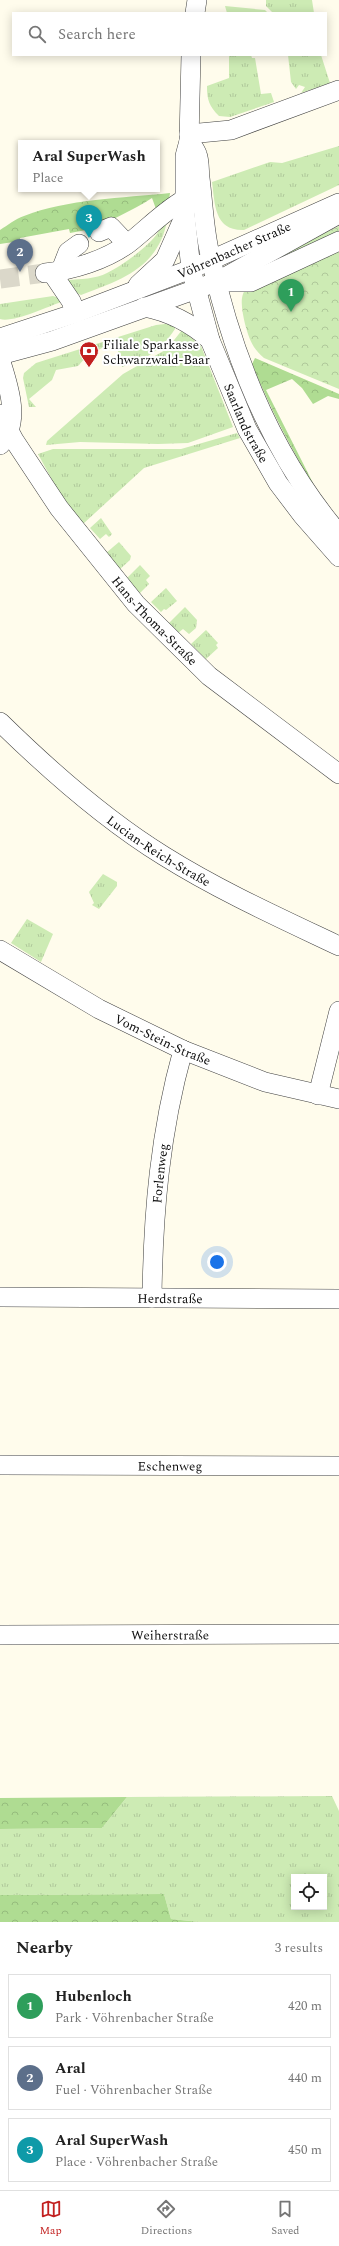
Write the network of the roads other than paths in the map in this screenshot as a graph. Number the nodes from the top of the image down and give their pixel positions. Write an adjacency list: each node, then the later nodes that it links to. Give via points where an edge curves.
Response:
1 (197, 0): 2 (street)
2 (195, 12)
3 (191, 56): 5 (street, Saarlandstraße)
4 (339, 90): 5 (street, via 231,130)
5 (189, 138): 7 (street, Saarlandstraße, via 185,156); 13 (street, Saarlandstraße, via 198,154)
6 (339, 203): 13 (street, Vöhrenbacher Straße)
7 (185, 207): 12 (street, via 172,206); 14 (street, Saarlandstraße); 18 (street, Vöhrenbacher Straße, via 165,260)
8 (339, 214): 16 (street, Vöhrenbacher Straße)
9 (99, 232): 12 (street, via 111,227)
10 (339, 241): 16 (street, via 246,282)
11 (79, 244): 15 (street, via 68,252)
12 (127, 244): 15 (street, via 98,260)
13 (211, 260): 14 (street, Vöhrenbacher Straße); 16 (street, Saarlandstraße)
14 (192, 269): 17 (street, Saarlandstraße); 18 (street, Vöhrenbacher Straße)
15 (53, 272): 20 (street)
16 (216, 282): 17 (street, Vöhrenbacher Straße); 27 (street, Saarlandstraße, via 237,352 260,411 300,482)
17 (196, 288): 19 (street, Vöhrenbacher Straße); 22 (street, Saarlandstraße)
18 (127, 294): 20 (street, Vöhrenbacher Straße)
19 (144, 307): 22 (street, via 179,317); 23 (street, Vöhrenbacher Straße, via 52,341)
20 (76, 313): 21 (street, Vöhrenbacher Straße)
21 (0, 338)
22 (210, 340): 28 (street, Saarlandstraße, via 247,430 278,483)
23 (0, 355)
24 (0, 359): 26 (street, via 12,410)
25 (0, 414): 26 (street, Hans-Thoma-Straße)
26 (4, 438): 30 (street, Hans-Thoma-Straße, via 136,604 209,676)
27 (339, 534)
28 (339, 557)
29 (0, 722): 31 (street, Lucian-Reich-Straße, via 58,776 162,855 228,892)
30 (339, 774)
31 (339, 946)
32 (1, 954): 34 (street, Vom-Stein-Straße, via 99,1009)
33 (339, 1011): 35 (street)
34 (183, 1050): 35 (street, Vom-Stein-Straße, via 265,1082); 38 (street, Forlenweg, via 170,1098 160,1167 153,1232)
35 (318, 1095): 36 (street, Vom-Stein-Straße)
36 (339, 1098)
37 (0, 1297): 38 (street, Herdstraße)
38 (152, 1298): 39 (street, Herdstraße)
39 (339, 1299)
40 (0, 1465): 41 (street, Eschenweg)
41 (339, 1466)
42 (339, 1634): 43 (street, Weiherstraße)
43 (0, 1635)

